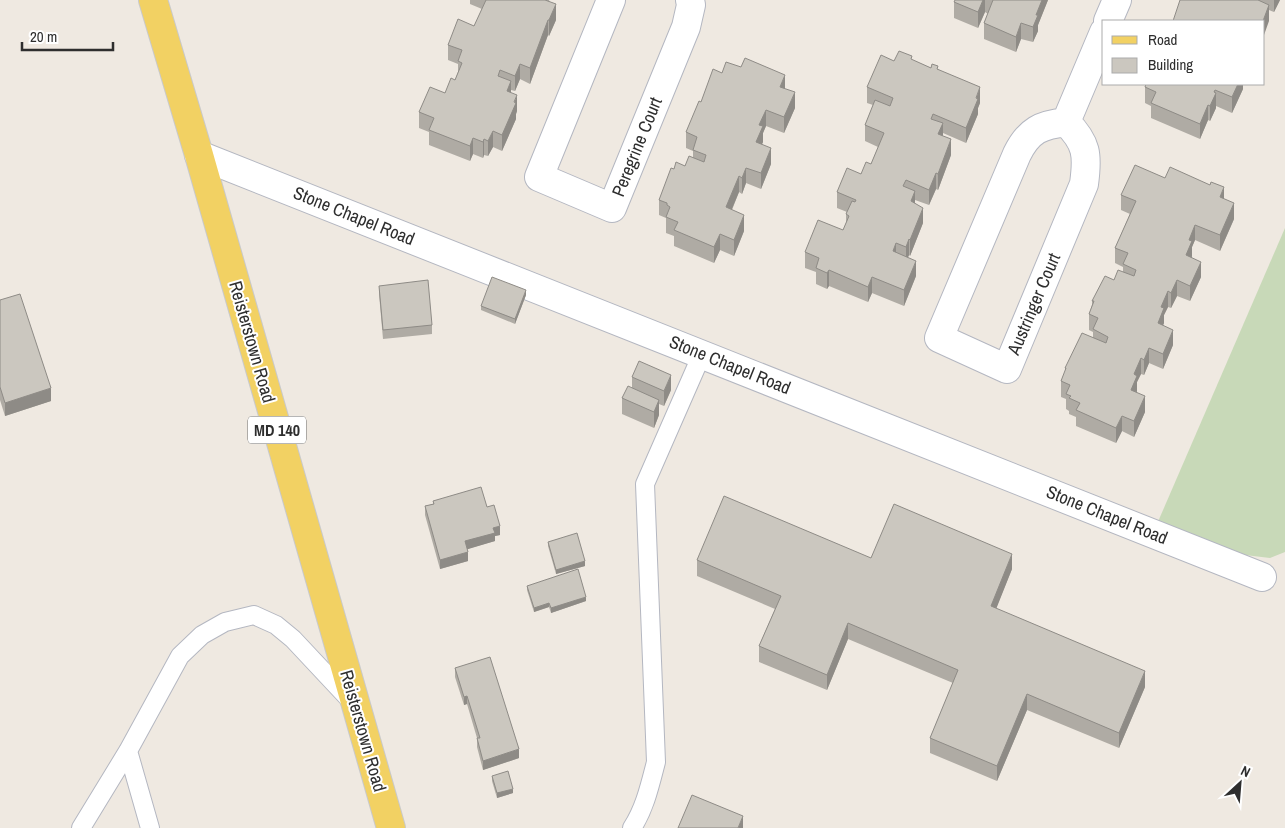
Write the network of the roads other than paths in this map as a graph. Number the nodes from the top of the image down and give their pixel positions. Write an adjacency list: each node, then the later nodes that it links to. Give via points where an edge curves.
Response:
1 (153, 0): 8 (main road, Reisterstown Road / MD 140)
2 (611, 0): 3 (street, Peregrine Court, via 539,177 612,208 686,27)
3 (690, 0)
4 (1117, 0): 5 (street)
5 (1108, 20)
6 (1102, 37): 7 (street)
7 (1066, 122): 7 (street, Austringer Court, via 1036,130 1024,139 939,338 1007,369 1084,184 1085,151 1079,134)
8 (199, 155): 9 (street, Stone Chapel Road); 11 (main road, Reisterstown Road / MD 140)
9 (702, 354): 10 (street, Stone Chapel Road); 16 (lane, via 645,484 656,762 650,789)
10 (1262, 577)
11 (355, 705): 12 (lane, via 276,625 254,616 225,622 202,635 180,656); 15 (main road, Reisterstown Road / MD 140)
12 (128, 751): 13 (lane); 14 (lane)
13 (81, 828)
14 (150, 828)
15 (391, 828)
16 (632, 828)

